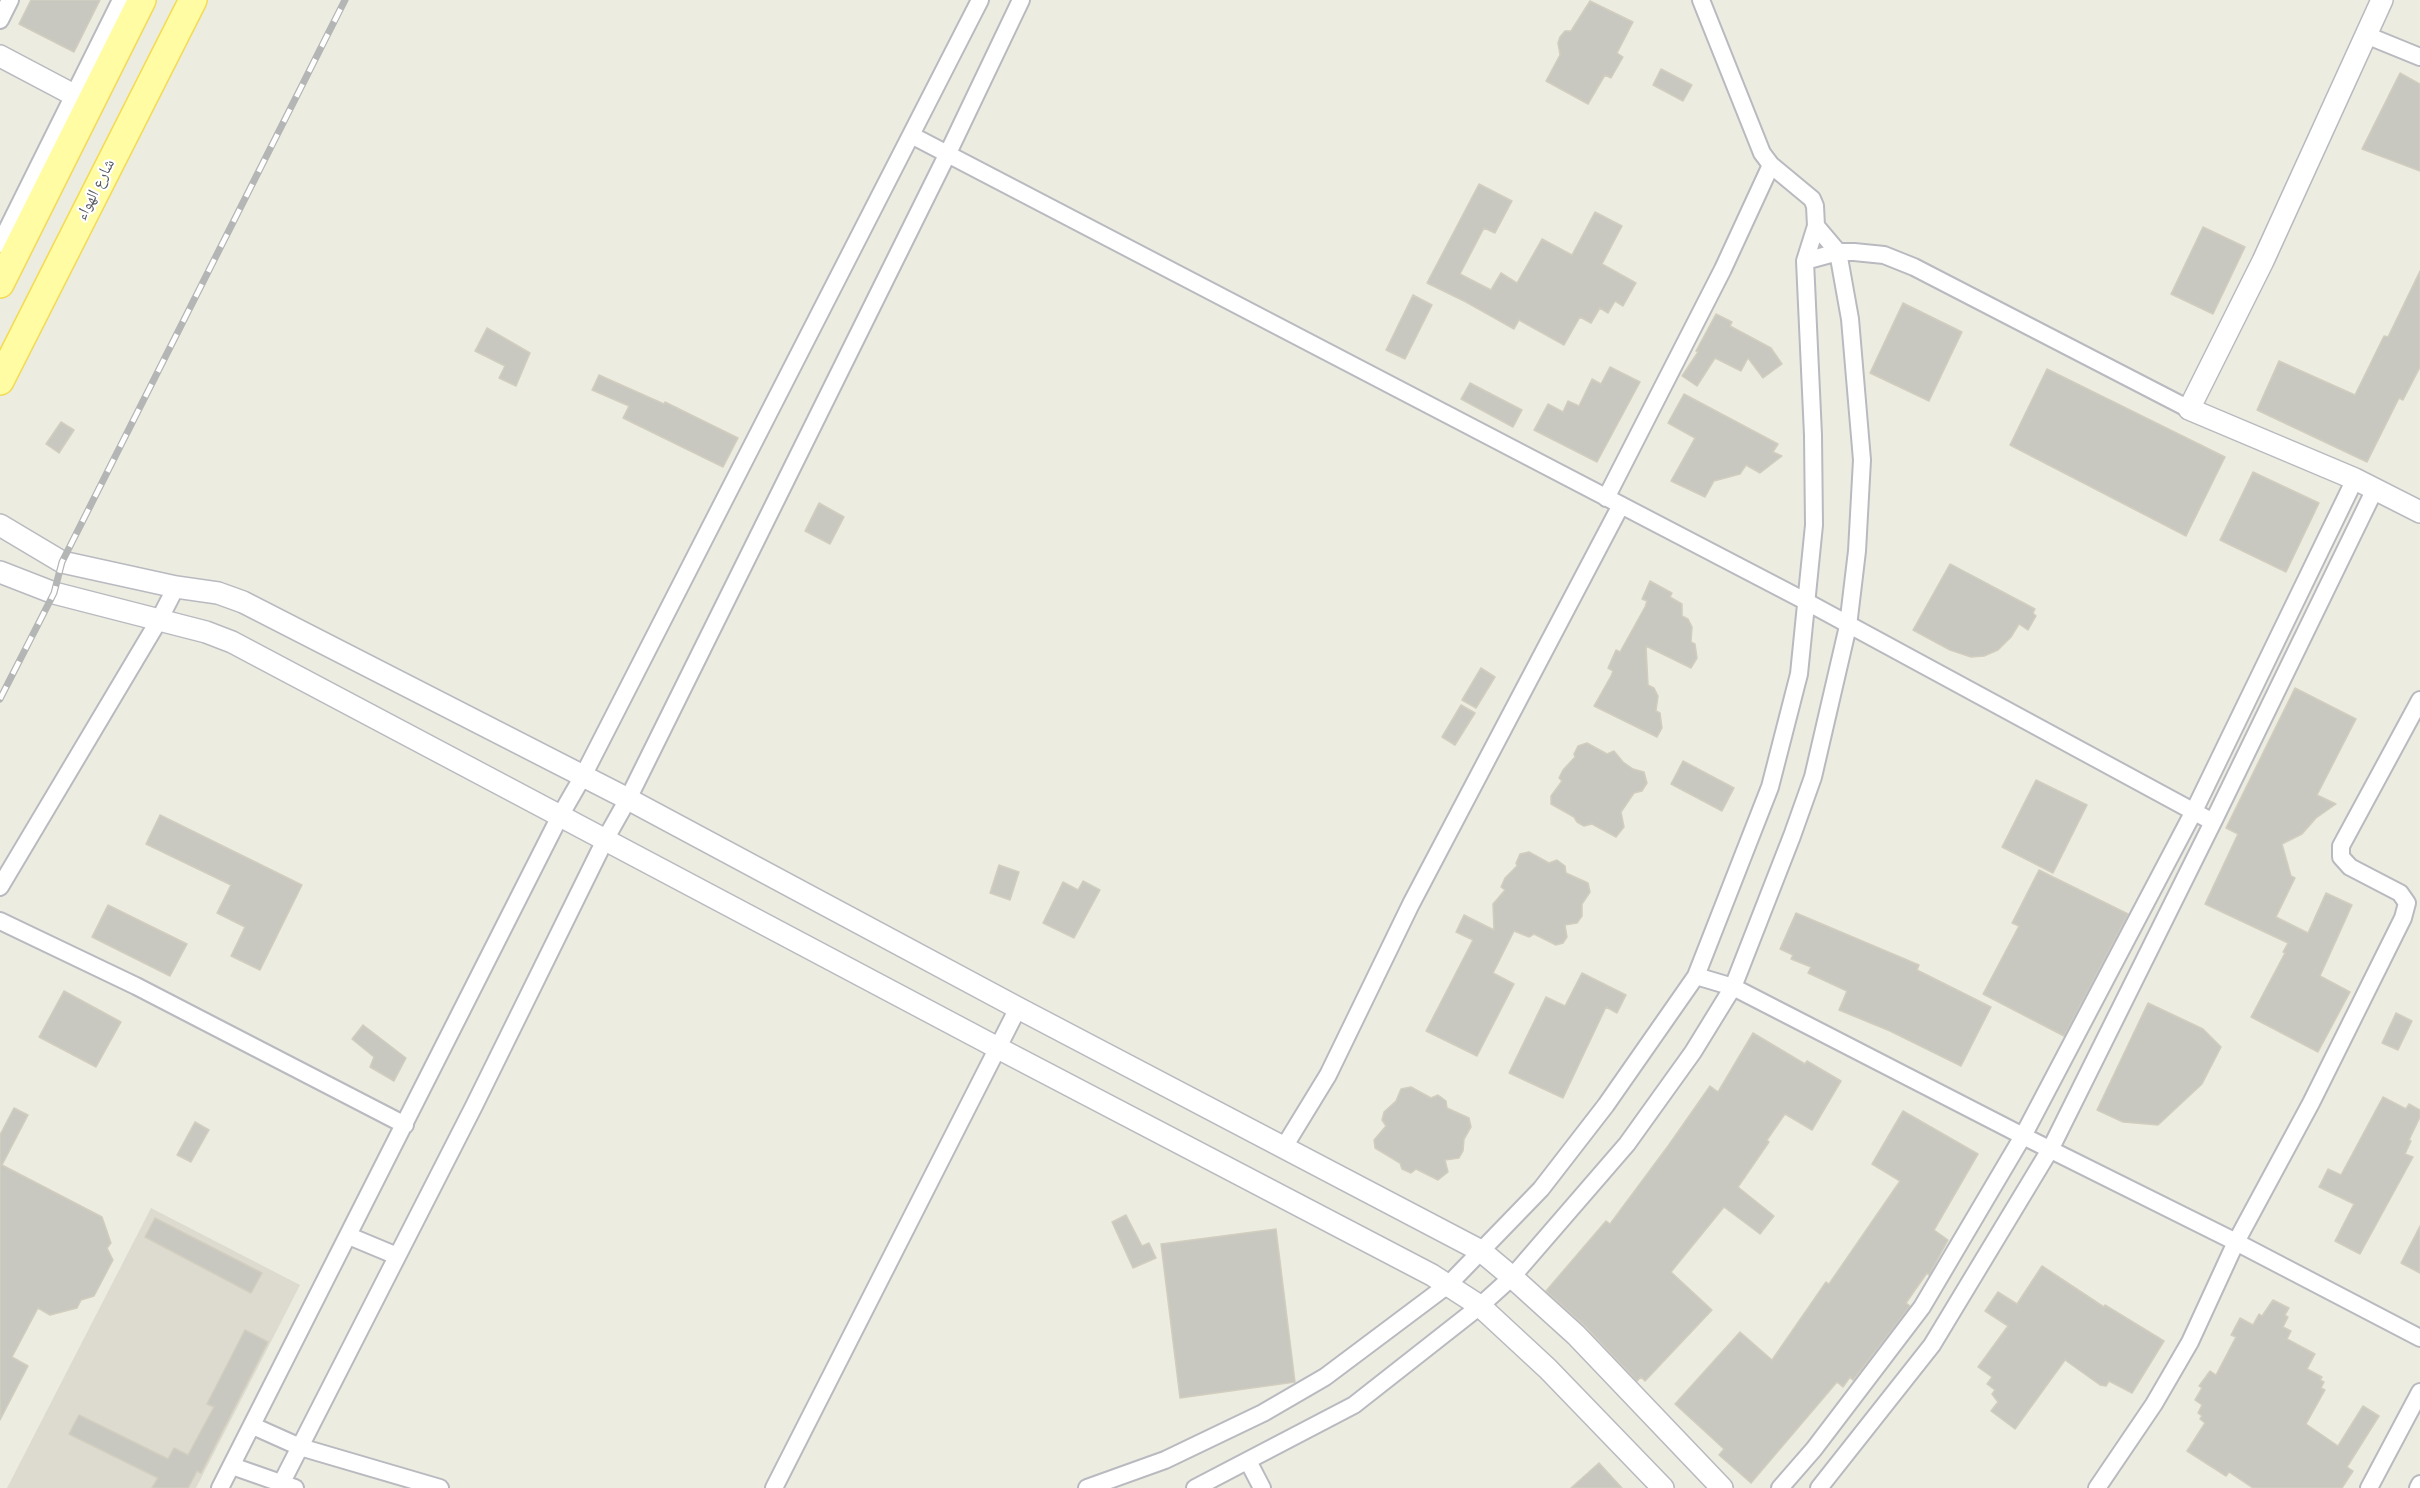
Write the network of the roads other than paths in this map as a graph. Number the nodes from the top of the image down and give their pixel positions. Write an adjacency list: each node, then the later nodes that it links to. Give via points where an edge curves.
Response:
1 (10, 0): 9 (street)
2 (121, 0): 13 (street)
3 (142, 0): 13 (main road)
4 (193, 0): 22 (main road, شارع الهواء)
5 (980, 0): 14 (street)
6 (1021, 0): 15 (street)
7 (1701, 0): 16 (street, via 1755,140)
8 (2382, 0): 10 (street)
9 (0, 20)
10 (2366, 35): 12 (street); 23 (street, via 2263,261)
11 (0, 56): 13 (street)
12 (2420, 57)
13 (82, 98): 18 (street); 21 (main road)
14 (911, 135): 15 (street); 35 (street)
15 (948, 153): 26 (street); 36 (street)
16 (1771, 165): 17 (street, via 1812,200); 26 (street)
17 (1816, 225): 19 (street); 20 (street)
18 (0, 244)
19 (1838, 252): 20 (street); 23 (street, via 1884,255 1914,267); 33 (street, via 1850,319 1862,460)
20 (1805, 261): 31 (street, via 1814,514)
21 (0, 284)
22 (0, 381)
23 (2188, 409): 24 (street)
24 (2355, 479): 25 (street); 37 (street)
25 (2375, 489): 27 (street); 39 (street)
26 (1613, 501): 31 (street); 49 (street, via 1328,1075)
27 (2420, 512)
28 (0, 525): 30 (street, via 62,562)
29 (0, 572): 32 (street, via 54,593)
30 (176, 587): 32 (street); 35 (street, via 218,593 243,602)
31 (1807, 602): 33 (street); 43 (street, via 1799,674 1770,787)
32 (159, 620): 38 (street, via 232,642); 41 (street)
33 (1848, 626): 37 (street); 44 (street, via 1813,777)
34 (2420, 700): 52 (street, via 2341,846 2341,857 2350,867 2400,893 2407,903 2403,918)
35 (583, 776): 36 (street); 38 (street)
36 (628, 799): 40 (street); 45 (street)
37 (2193, 813): 39 (street); 48 (street)
38 (560, 816): 40 (street); 47 (street)
39 (2213, 822): 50 (street)
40 (606, 838): 46 (street); 54 (street)
41 (0, 887)
42 (0, 921): 47 (street, via 136,986)
43 (1696, 976): 44 (street); 53 (street, via 1606,1105 1541,1189)
44 (1732, 987): 48 (street); 55 (street, via 1693,1052 1627,1144)
45 (1018, 1008): 46 (street); 49 (street)
46 (996, 1047): 56 (street); 68 (street)
47 (405, 1125): 51 (street)
48 (2023, 1136): 50 (street); 74 (street, via 1922,1307)
49 (1284, 1147): 53 (street)
50 (2051, 1148): 52 (street); 75 (street, via 1932,1345)
51 (349, 1236): 54 (street); 60 (street)
52 (2236, 1242): 58 (street); 76 (street, via 2186,1351)
53 (1481, 1251): 55 (street); 56 (street)
54 (397, 1256): 61 (street)
55 (1512, 1276): 57 (street); 73 (street, via 1576,1335)
56 (1449, 1284): 57 (street); 69 (street, via 1325,1377 1263,1413 1165,1460)
57 (1480, 1306): 62 (street, via 1354,1405); 72 (street, via 1548,1369)
58 (2420, 1338)
59 (2420, 1392): 77 (street)
60 (253, 1426): 61 (street); 63 (street)
61 (300, 1447): 65 (street); 67 (street)
62 (1248, 1461): 70 (street); 71 (street)
63 (232, 1466): 65 (street); 66 (street)
64 (2420, 1484): 78 (street)
65 (285, 1487)
66 (220, 1488)
67 (440, 1488)
68 (774, 1488)
69 (1087, 1488)
70 (1195, 1488)
71 (1262, 1488)
72 (1663, 1488)
73 (1722, 1488)
74 (1780, 1488)
75 (1819, 1488)
76 (2097, 1488)
77 (2369, 1488)
78 (2418, 1488)

